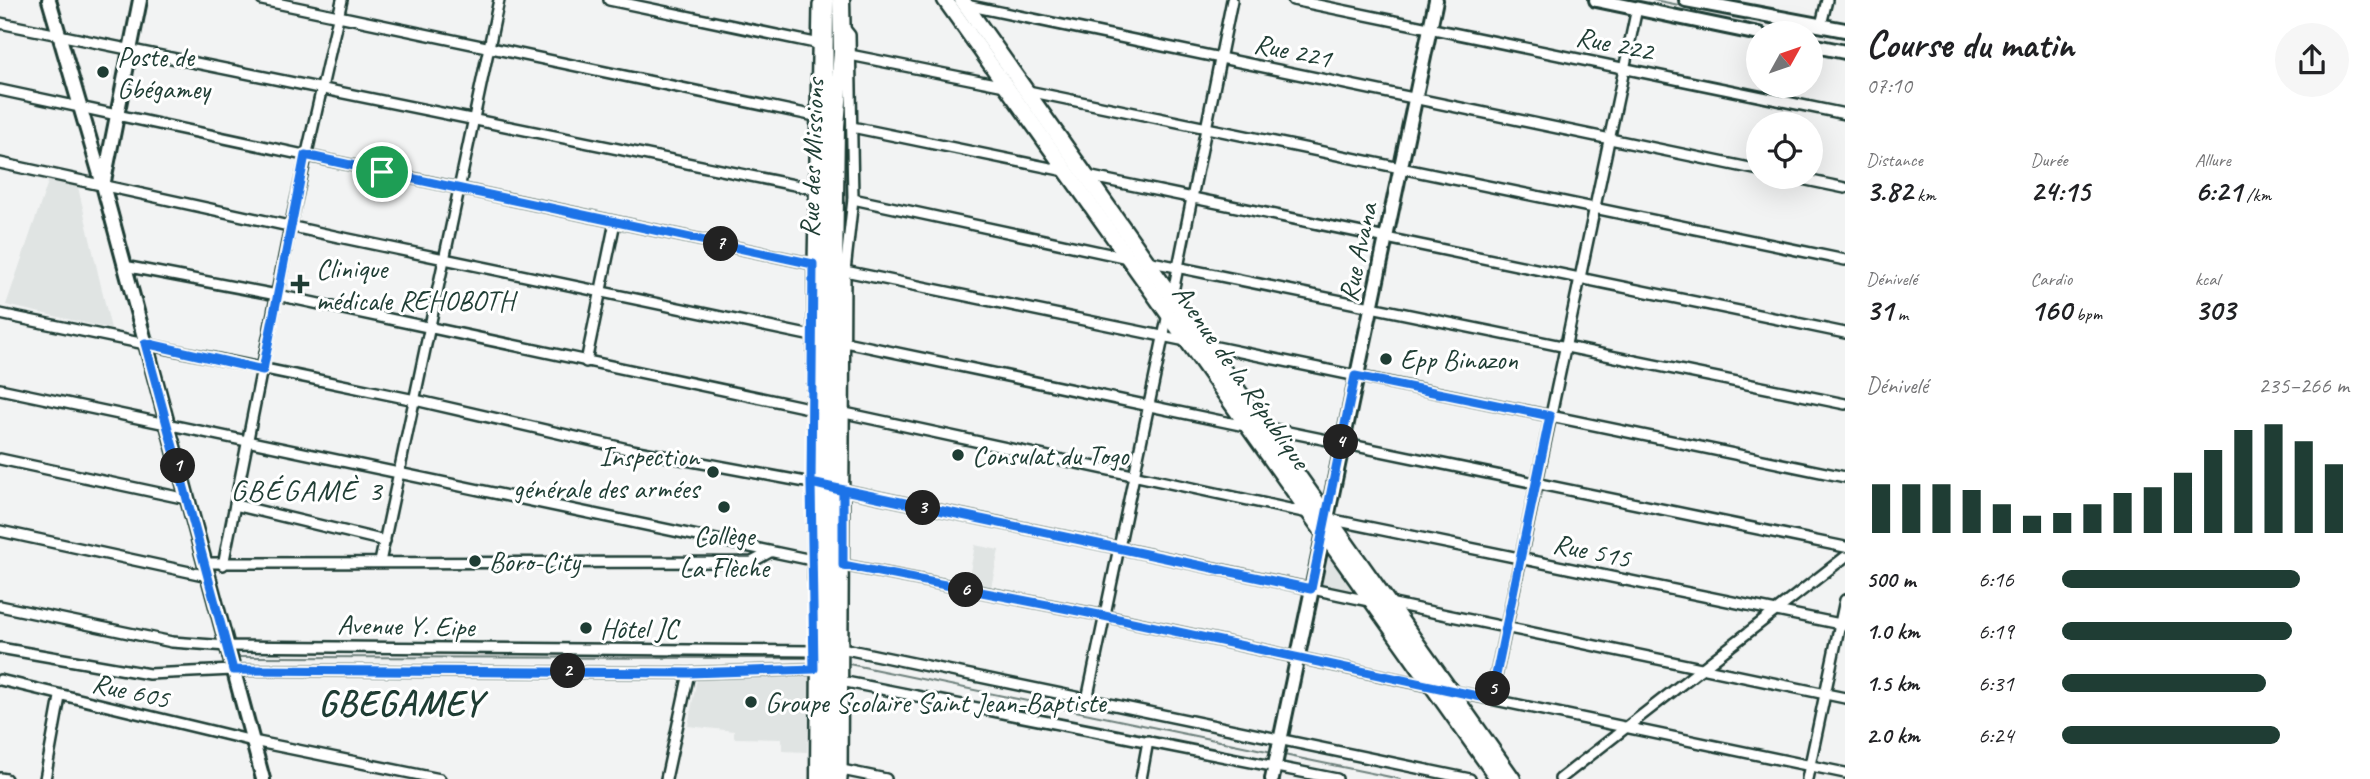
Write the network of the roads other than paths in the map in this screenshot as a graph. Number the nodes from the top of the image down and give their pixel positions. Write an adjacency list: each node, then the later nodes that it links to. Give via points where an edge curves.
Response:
1 (49, 0): 28 (main road)
2 (140, 0): 30 (main road)
3 (262, 0): 19 (street)
4 (341, 0): 19 (street)
5 (499, 0): 31 (street)
6 (608, 0): 29 (street)
7 (818, 0): 29 (street)
8 (825, 0): 111 (highway, Rue des Missions)
9 (841, 0): 23 (highway, Rue des Missions)
10 (945, 0): 37 (main road, Avenue de la République)
11 (1232, 0): 35 (street)
12 (1293, 0): 25 (street, Rue 222)
13 (1436, 0): 25 (main road, Rue Avana)
14 (1596, 0): 18 (main road)
15 (1686, 0): 20 (main road)
16 (1827, 0): 21 (street)
17 (964, 3): 35 (street, Rue 221); 40 (main road, Avenue de la République)
18 (1637, 8): 27 (main road); 36 (street)
19 (337, 16): 31 (street); 38 (street)
20 (1799, 21)
21 (1822, 21)
22 (0, 23): 28 (street)
23 (842, 25): 34 (street, via 849,32); 111 (highway, Rue des Missions)
24 (1824, 26): 26 (main road)
25 (1430, 28): 36 (street, Rue 222); 41 (main road, Rue Avana)
26 (1845, 30)
27 (1746, 31)
28 (57, 33): 30 (street); 42 (main road)
29 (815, 43): 45 (street)
30 (131, 48): 38 (street); 44 (main road)
31 (489, 48): 45 (street); 46 (street)
32 (1824, 48): 33 (main road)
33 (1845, 52)
34 (850, 55): 37 (street); 47 (street)
35 (1220, 58): 41 (street, Rue 221); 48 (street)
36 (1625, 69): 43 (street, Rue 222); 49 (street)
37 (1005, 86): 54 (main road, Avenue de la République)
38 (321, 88): 46 (street); 50 (street)
39 (0, 90): 42 (street)
40 (1026, 90): 48 (street); 55 (main road, Avenue de la République)
41 (1415, 99): 49 (street, Rue 221); 53 (main road, Rue Avana)
42 (78, 105): 44 (street); 57 (main road)
43 (1845, 114)
44 (116, 115): 50 (street); 57 (main road)
45 (815, 116): 60 (street)
46 (474, 120): 58 (street); 60 (street)
47 (852, 127): 54 (street); 62 (street)
48 (1206, 128): 53 (street); 61 (street)
49 (1610, 139): 52 (street, Rue 221); 63 (street)
50 (305, 155): 58 (street); 65 (street)
51 (0, 163): 57 (street)
52 (1746, 167)
53 (1400, 168): 63 (street); 66 (main road, Rue Avana)
54 (1065, 171): 68 (main road, Avenue de la République)
55 (1085, 175): 61 (street); 70 (main road, Avenue de la République)
56 (1823, 183): 59 (street)
57 (103, 185): 65 (street); 72 (main road)
58 (459, 188): 64 (street); 67 (street)
59 (1845, 188)
60 (814, 189): 71 (street)
61 (1192, 198): 66 (street); 73 (street)
62 (853, 199): 68 (street); 74 (street)
63 (1594, 208): 69 (street); 75 (street)
64 (615, 222): 71 (street); 76 (street)
65 (290, 227): 67 (street); 77 (street)
66 (1385, 237): 75 (street); 79 (main road, Rue Avana)
67 (445, 257): 76 (street); 82 (street)
68 (1129, 258): 80 (main road, Avenue de la République)
69 (1845, 260)
70 (1145, 261): 73 (street); 78 (main road, Avenue de la République)
71 (813, 264): 85 (street)
72 (124, 266): 77 (street); 88 (main road)
73 (1178, 267): 78 (street); 79 (street)
74 (845, 271): 84 (street); 87 (street)
75 (1580, 278): 83 (street); 90 (street)
76 (600, 290): 85 (street); 91 (street)
77 (277, 295): 82 (street); 92 (street)
78 (1172, 297): 89 (main road, Avenue de la République)
79 (1370, 306): 90 (street); 93 (main road, Rue Avana)
80 (1168, 313): 84 (street); 86 (main road, Avenue de la République)
81 (0, 314): 88 (street)
82 (429, 329): 91 (street); 95 (street)
83 (1845, 332)
84 (1163, 335): 86 (street); 97 (street)
85 (812, 336): 98 (street)
86 (1189, 341): 89 (street); 102 (main road, Avenue de la République)
87 (845, 342): 97 (street); 99 (street)
88 (145, 343): 92 (street); 101 (main road)
89 (1206, 345): 93 (street); 103 (main road, Avenue de la République)
90 (1566, 347): 96 (street); 100 (street)
91 (586, 362): 98 (street)
92 (263, 370): 95 (street); 104 (street)
93 (1355, 376): 100 (street); 105 (main road, Rue Avana)
94 (0, 389): 101 (street)
95 (415, 400): 107 (street); 111 (street, via 632,450)
96 (1845, 404)
97 (1149, 406): 102 (street); 108 (street)
98 (813, 409): 111 (street)
99 (845, 413): 108 (street); 111 (street)
100 (1550, 416): 109 (street); 110 (street)
101 (167, 424): 104 (street); 112 (main road)
102 (1245, 426): 114 (main road, Avenue de la République)
103 (1262, 426): 105 (street); 115 (main road, Avenue de la République)
104 (248, 442): 107 (street); 113 (street)
105 (1341, 443): 110 (street); 115 (main road, Rue Avana)
106 (0, 459): 112 (street)
107 (399, 474): 118 (street); 121 (street)
108 (1134, 477): 114 (street); 120 (street)
109 (1845, 477)
110 (1536, 483): 119 (street); 123 (street)
111 (828, 487): 120 (street); 124 (street); 127 (street); 163 (highway, Rue des Missions); 171 (highway, Rue des Missions)
112 (187, 499): 128 (main road)
113 (235, 505): 118 (street); 126 (street)
114 (1308, 513): 117 (main road, Avenue de la République)
115 (1327, 517): 117 (main road, Rue Avana); 123 (street, Rue 515); 132 (main road, Avenue de la République)
116 (0, 531): 128 (street)
117 (1322, 533): 129 (main road, Rue Avana); 131 (main road, Avenue de la République)
118 (385, 541): 125 (street)
119 (1845, 547)
120 (1118, 549): 129 (street); 135 (street)
121 (770, 552): 124 (street); 125 (street, via 752,562)
122 (1845, 557): 134 (street)
123 (1520, 558): 134 (street, Rue 515); 137 (street)
124 (813, 560): 141 (street)
125 (380, 562): 126 (street)
126 (223, 565): 128 (street)
127 (843, 565): 135 (street); 140 (street)
128 (206, 570): 138 (main road)
129 (1311, 589): 131 (street); 142 (main road, Rue Avana)
130 (1845, 600): 136 (street)
131 (1369, 601): 149 (main road, Avenue de la République)
132 (1387, 603): 137 (street); 150 (main road, Avenue de la République)
133 (0, 607): 138 (street, Avenue Y. Eipe, via 172,642)
134 (1775, 611): 136 (street, Rue 515); 144 (street)
135 (1104, 616): 142 (street); 155 (street)
136 (1842, 625): 151 (street)
137 (1507, 628): 144 (street); 154 (street)
138 (228, 646): 141 (street, Avenue Y. Eipe); 145 (main road)
139 (0, 648): 145 (street, Avenue Y. Eipe, via 132,672)
140 (841, 648): 148 (street); 155 (street)
141 (815, 651): 143 (street)
142 (1296, 659): 149 (street); 157 (main road, Rue Avana)
143 (814, 669): 146 (street, Avenue Y. Eipe); 170 (street)
144 (1701, 669): 151 (street); 156 (street)
145 (233, 670): 146 (street, Avenue Y. Eipe); 158 (main road)
146 (689, 673): 169 (street)
147 (0, 680): 152 (street, Rue 605)
148 (841, 681): 159 (street); 163 (street)
149 (1430, 687): 150 (street); 176 (main road, Avenue de la République)
150 (1454, 691): 154 (street); 177 (main road, Avenue de la République)
151 (1825, 694): 153 (street); 160 (street)
152 (60, 697): 158 (street, Rue 605); 166 (street)
153 (1845, 698)
154 (1491, 699): 156 (street)
155 (1087, 700): 157 (street)
156 (1626, 728): 160 (street); 178 (street)
157 (1280, 738): 161 (main road, Rue Avana); 175 (street)
158 (253, 741): 167 (main road); 168 (street, Rue 605)
159 (1148, 741): 161 (street); 173 (street)
160 (1811, 765): 162 (street); 179 (street)
161 (1273, 773): 174 (street)
162 (1845, 773)
163 (839, 776): 172 (street)
164 (0, 778): 165 (street)
165 (6, 779)
166 (45, 779)
167 (263, 779)
168 (440, 779)
169 (666, 779)
170 (813, 779)
171 (819, 779)
172 (886, 779)
173 (1141, 779)
174 (1337, 779)
175 (1470, 779)
176 (1498, 779)
177 (1513, 779)
178 (1560, 779)
179 (1807, 779)

